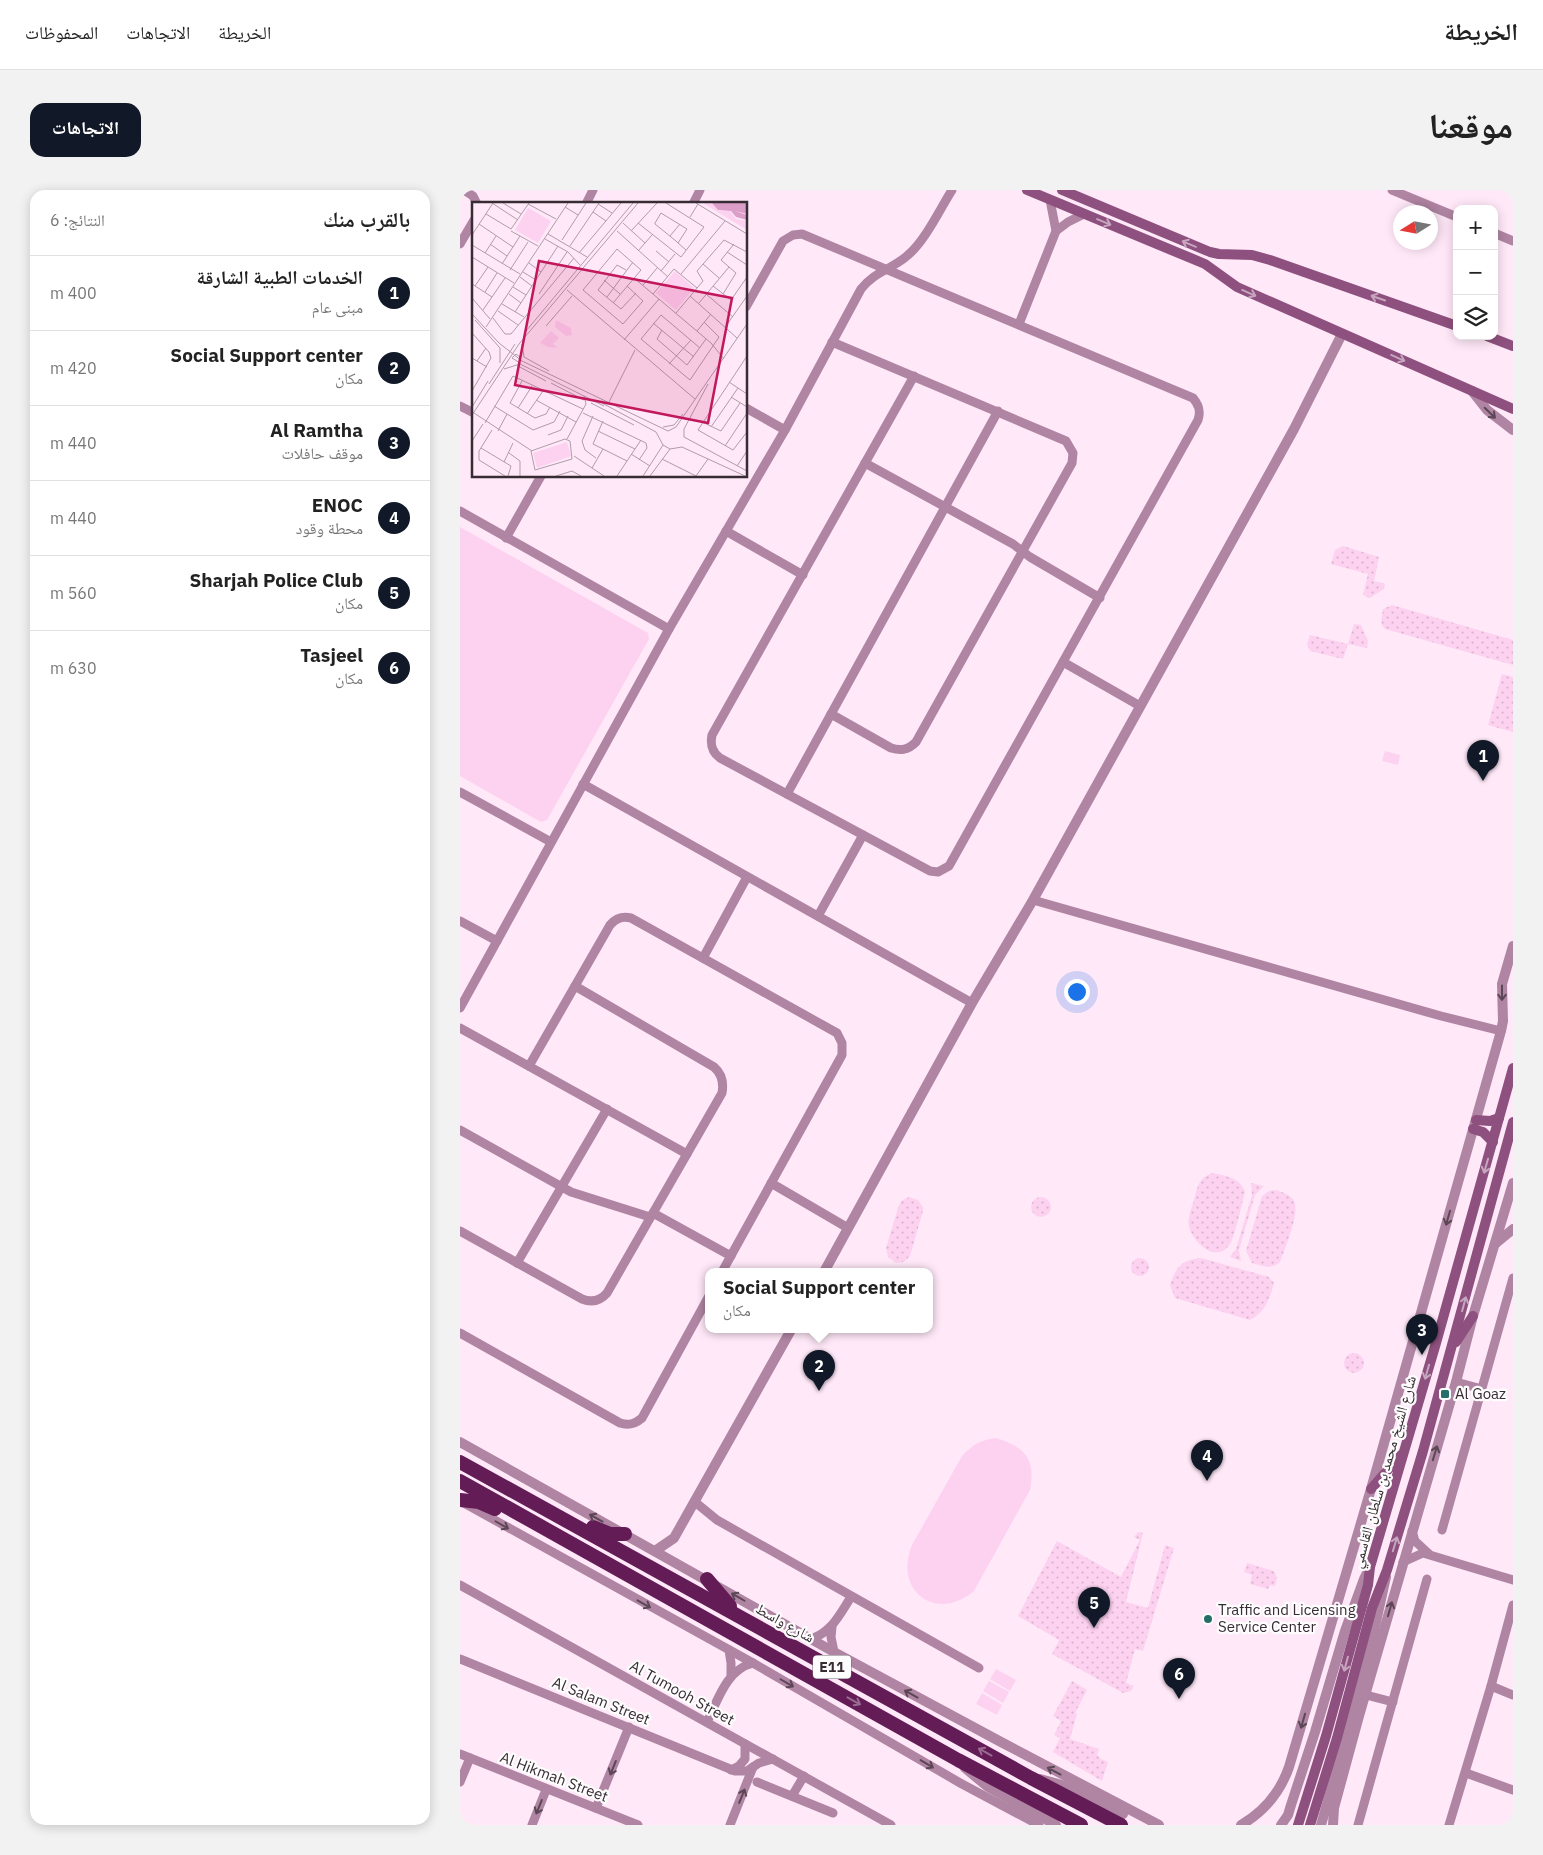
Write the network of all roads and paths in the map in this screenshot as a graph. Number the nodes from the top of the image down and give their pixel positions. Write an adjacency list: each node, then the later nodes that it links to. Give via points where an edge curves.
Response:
1 (464, 190): 8 (street)
2 (593, 190): 9 (street)
3 (952, 190): 19 (street, via 912,252)
4 (1027, 190): 7 (main road)
5 (1062, 190): 17 (main road, one-way to 5)
6 (1392, 190): 11 (street)
7 (1050, 200): 10 (main road); 13 (street)
8 (476, 202)
9 (587, 202)
10 (1084, 214): 13 (street); 18 (main road, one-way to 18)
11 (1453, 215)
12 (472, 223): 16 (street)
13 (1056, 231): 21 (street)
14 (1498, 235): 15 (street)
15 (1513, 241)
16 (460, 244)
17 (1215, 254): 18 (main road); 22 (main road, one-way to 17, via 1270,260 1252,255)
18 (1209, 266): 23 (main road, one-way to 23, via 1237,287)
19 (885, 269): 20 (street, via 802,234 793,235 783,241); 21 (street); 25 (street, via 870,278 861,289)
20 (748, 303)
21 (1019, 324): 44 (street, via 1193,398 1200,410 1198,420)
22 (1453, 325)
23 (1342, 334): 28 (main road, one-way to 28); 47 (street, via 1294,429)
24 (1497, 340): 26 (main road)
25 (832, 342): 27 (street); 34 (street)
26 (1513, 346)
27 (914, 376): 33 (street); 36 (street)
28 (1472, 391): 31 (main road); 35 (street, one-way to 35, via 1491,414)
29 (460, 406): 32 (street)
30 (748, 409): 34 (street)
31 (1513, 409)
32 (472, 411)
33 (998, 411): 38 (street); 42 (street, via 1066,441 1073,453 1072,463)
34 (785, 430): 40 (street)
35 (1513, 430)
36 (866, 463): 38 (street); 43 (street)
37 (540, 478): 41 (street)
38 (945, 506): 42 (street); 48 (street)
39 (460, 511): 41 (street)
40 (726, 531): 43 (street); 45 (street)
41 (506, 538): 45 (street)
42 (1022, 551): 44 (street); 48 (street, via 912,746 902,750 891,748)
43 (802, 574): 51 (street, via 711,740 713,751 720,758)
44 (1100, 598): 46 (street)
45 (669, 629): 49 (street)
46 (1063, 662): 47 (street); 52 (street, via 946,869 930,870)
47 (1140, 706): 55 (street)
48 (831, 714): 51 (street)
49 (583, 784): 53 (street); 54 (street)
50 (460, 792): 53 (street)
51 (787, 794): 52 (street)
52 (864, 835): 56 (street)
53 (551, 842): 58 (street)
54 (747, 876): 56 (street); 60 (street)
55 (1033, 900): 62 (street); 65 (street)
56 (818, 916): 62 (street)
57 (460, 921): 58 (street)
58 (497, 941): 63 (street)
59 (1513, 946): 65 (street, one-way to 65, via 1502,984)
60 (703, 958): 61 (street, via 631,918 622,917 610,925); 75 (street, via 833,1030 842,1043 842,1055)
61 (575, 986): 66 (street); 74 (street, via 714,1067 721,1076 722,1093)
62 (972, 1003): 79 (street)
63 (460, 1008)
64 (460, 1028): 66 (street)
65 (1501, 1031): 71 (street)
66 (529, 1066): 68 (street)
67 (1513, 1068): 69 (main road, شارع الشيخ محمد بن سلطان القاسمي)
68 (607, 1109): 74 (street); 77 (street)
69 (1500, 1118): 71 (main road); 73 (main road, شارع الشيخ محمد بن سلطان القاسمي)
70 (1513, 1122): 92 (main road, شارع الشيخ محمد بن سلطان القاسمي, one-way to 70)
71 (1474, 1125): 73 (main road); 99 (street, one-way to 99)
72 (460, 1130): 77 (street)
73 (1493, 1142): 96 (main road, شارع الشيخ محمد بن سلطان القاسمي, one-way to 96)
74 (687, 1154): 78 (street)
75 (771, 1183): 79 (street); 83 (street)
76 (1513, 1183): 82 (street)
77 (562, 1187): 78 (street, via 581,1196); 84 (street)
78 (651, 1215): 83 (street); 84 (street, via 607,1293 598,1300 582,1299)
79 (848, 1228): 86 (street)
80 (1513, 1229): 82 (street)
81 (460, 1232): 84 (street)
82 (1494, 1245): 89 (street)
83 (731, 1256): 85 (street)
84 (517, 1264)
85 (724, 1268)
86 (826, 1268)
87 (1513, 1278): 94 (street)
88 (705, 1303): 90 (street, via 642,1418 629,1425 620,1423)
89 (1473, 1316): 92 (main road); 93 (street)
90 (460, 1333)
91 (789, 1333): 101 (street)
92 (1452, 1349): 113 (main road, شارع الشيخ محمد بن سلطان القاسمي, one-way to 92)
93 (1456, 1382): 94 (street); 105 (street, one-way to 93)
94 (1482, 1389): 104 (street)
95 (460, 1442): 106 (street, one-way to 95)
96 (1406, 1446): 99 (main road); 112 (main road, شارع الشيخ محمد بن سلطان القاسمي)
97 (460, 1462): 102 (highway, شارع واسط / E11)
98 (460, 1481): 103 (highway, E11)
99 (1371, 1489): 137 (street, one-way to 137)
100 (460, 1500): 103 (highway, via 485,1504 526,1526); 123 (street, one-way to 123)
101 (695, 1502): 107 (street); 118 (street, via 717,1520)
102 (542, 1509): 106 (highway, via 556,1507 604,1532); 120 (highway, شارع واسط / E11)
103 (540, 1526): 141 (highway, E11, one-way to 141)
104 (1442, 1530)
105 (1412, 1531): 109 (street, via 1415,1540); 110 (street)
106 (625, 1534): 108 (street)
107 (674, 1538): 108 (street); 111 (street)
108 (655, 1551): 111 (street)
109 (1429, 1554): 110 (street, via 1423,1553); 116 (street)
110 (1403, 1562): 131 (street, one-way to 110)
111 (676, 1563): 114 (street)
112 (1370, 1567): 142 (street, via 1345,1631); 169 (main road, شارع الشيخ محمد بن سلطان القاسمي, one-way to 169, via 1368,1585 1326,1736)
113 (1387, 1570): 133 (street, via 1385,1589); 170 (main road, شارع الشيخ محمد بن سلطان القاسمي, via 1372,1608 1338,1738)
114 (706, 1579): 120 (highway); 122 (street, one-way to 114)
115 (1427, 1579): 132 (street)
116 (1513, 1580)
117 (460, 1586): 134 (street, Al Tumooh Street)
118 (851, 1597): 121 (street); 127 (street)
119 (1513, 1605): 129 (street)
120 (739, 1616): 155 (highway, شارع واسط / E11, one-way to 120, via 1031,1778)
121 (832, 1627): 122 (street); 124 (street)
122 (811, 1639): 124 (street)
123 (729, 1650): 126 (street); 128 (street)
124 (834, 1652): 155 (street, one-way to 124)
125 (460, 1659): 135 (street, Al Salam Street)
126 (753, 1663): 128 (street); 161 (street, one-way to 161)
127 (979, 1668)
128 (731, 1676): 134 (street)
129 (1491, 1686): 130 (street); 145 (street)
130 (1513, 1694)
131 (1366, 1695): 132 (street); 133 (street); 172 (street, via 1334,1808)
132 (1393, 1702): 173 (street)
133 (1354, 1707): 171 (street)
134 (707, 1722): 136 (street, Al Tumooh Street)
135 (629, 1727): 144 (street, Al Salam Street); 153 (street, one-way to 153)
136 (745, 1744): 140 (street, Al Tumooh Street); 144 (street, via 745,1759)
137 (1296, 1746): 142 (street); 166 (street, via 1286,1778 1275,1797)
138 (460, 1754): 139 (street, Al Hikmah Street)
139 (470, 1758): 147 (street); 149 (street, Al Hikmah Street)
140 (772, 1759): 143 (street); 146 (street, Al Tumooh Street)
141 (958, 1760): 162 (street, via 988,1787); 163 (highway, E11)
142 (1305, 1765): 152 (street)
143 (753, 1768): 144 (street, via 744,1772); 159 (street, one-way to 143)
144 (731, 1770)
145 (1466, 1773): 150 (street); 174 (street)
146 (804, 1776): 151 (street); 160 (street, Al Tumooh Street)
147 (460, 1782)
148 (756, 1782): 151 (street)
149 (546, 1790): 153 (street, Al Hikmah Street); 157 (street, one-way to 157)
150 (1513, 1790)
151 (792, 1796): 154 (street)
152 (1291, 1805): 167 (street); 168 (street)
153 (596, 1808): 156 (street, Al Hikmah Street)
154 (833, 1813)
155 (1127, 1818): 164 (street); 165 (street)
156 (624, 1822): 158 (street, Al Hikmah Street)
157 (532, 1825)
158 (638, 1825)
159 (730, 1825)
160 (891, 1825)
161 (1039, 1825)
162 (1054, 1825)
163 (1081, 1825)
164 (1144, 1825)
165 (1160, 1825)
166 (1241, 1825)
167 (1272, 1825)
168 (1281, 1825)
169 (1298, 1825)
170 (1310, 1825)
171 (1322, 1825)
172 (1333, 1825)
173 (1358, 1825)
174 (1450, 1825)

